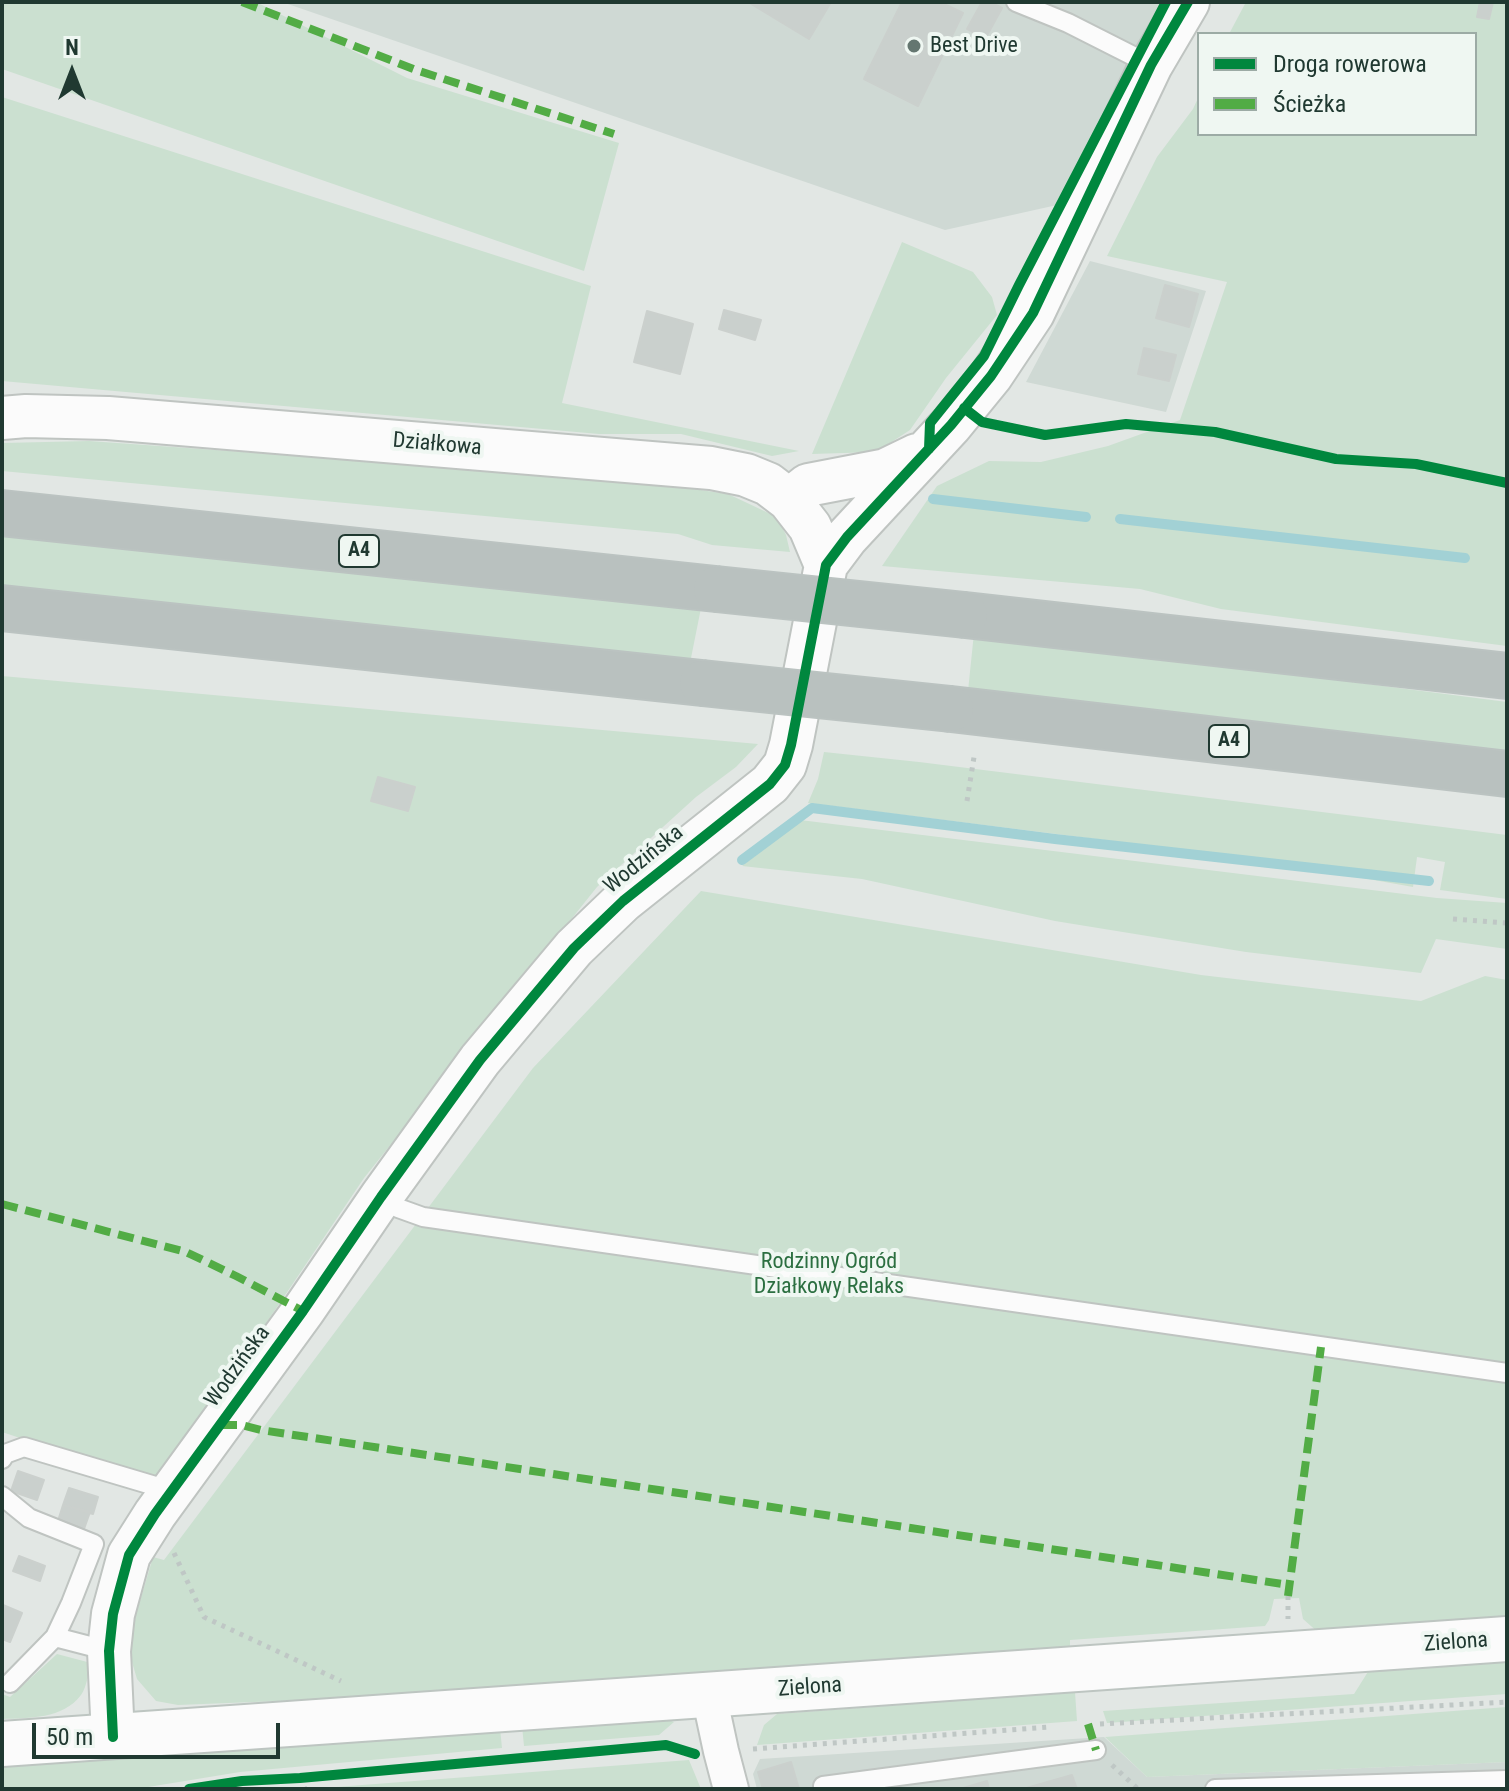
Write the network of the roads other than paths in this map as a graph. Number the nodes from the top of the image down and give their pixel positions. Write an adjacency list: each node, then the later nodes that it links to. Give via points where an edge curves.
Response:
1 (1016, 2): 3 (lane)
2 (1188, 2): 3 (street, Wodzińska)
3 (1151, 65): 5 (street, Wodzińska, via 1033,313 991,376)
4 (2, 418): 6 (street, Działkowa, via 108,418 711,468 768,484)
5 (929, 449): 6 (street, Wodzińska, via 886,470 808,485); 8 (street, Wodzińska)
6 (789, 500): 8 (street, Działkowa, via 810,527)
7 (2, 513): 10 (highway, A4, bridge)
8 (826, 565): 12 (street, Wodzińska, via 785,765 770,784 623,901 574,948 480,1060)
9 (2, 608): 11 (highway, A4, bridge)
10 (1507, 676)
11 (1507, 774)
12 (381, 1197): 13 (lane, via 423,1217); 15 (street, Wodzińska)
13 (1507, 1373)
14 (2, 1459): 15 (lane, via 24,1447)
15 (172, 1491): 19 (street, Wodzińska, via 129,1555)
16 (2, 1496): 17 (lane, via 29,1518 94,1544)
17 (55, 1637): 19 (lane); 20 (lane)
18 (1507, 1639): 21 (main road, Zielona)
19 (109, 1651): 22 (street, Wodzińska)
20 (10, 1683)
21 (709, 1695): 22 (main road, Zielona); 26 (street)
22 (113, 1737): 23 (main road)
23 (2, 1744)
24 (1096, 1750): 27 (lane)
25 (1507, 1780): 28 (lane)
26 (731, 1789)
27 (824, 1789)
28 (1215, 1789)

